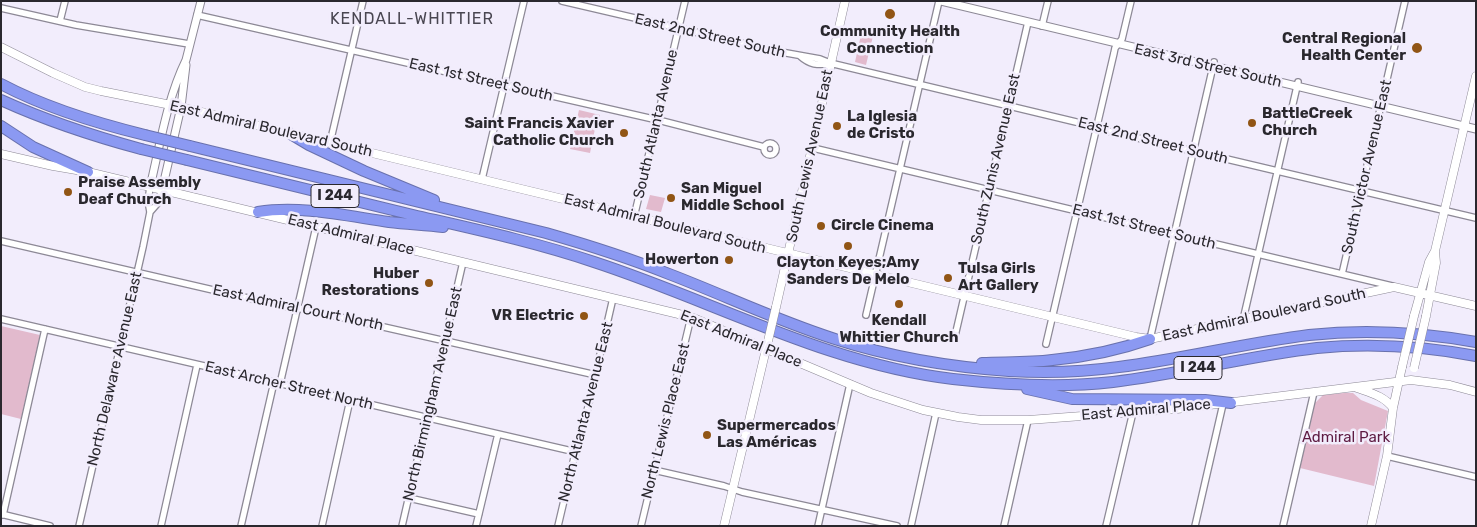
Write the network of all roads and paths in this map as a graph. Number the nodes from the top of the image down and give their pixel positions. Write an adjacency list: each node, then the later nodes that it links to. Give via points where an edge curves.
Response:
1 (65, 1): 15 (street)
2 (201, 1): 14 (street)
3 (363, 1): 22 (street)
4 (524, 1): 29 (street)
5 (562, 1): 18 (street, East 2nd Street South)
6 (685, 1): 18 (street, South Atlanta Avenue)
7 (845, 1): 24 (main road, South Lewis Avenue East)
8 (940, 1): 12 (street, East 3rd Street South); 30 (street)
9 (1048, 1): 17 (street)
10 (1130, 1): 20 (street, via 1122,40)
11 (1405, 1): 34 (street, South Victor Avenue East)
12 (963, 4): 16 (street, East 3rd Street South)
13 (1, 8): 15 (street)
14 (197, 15): 19 (street); 22 (street, East 1st Street South)
15 (60, 21): 19 (street)
16 (1028, 22): 17 (street, East 3rd Street South); 33 (street, South Zunis Avenue East)
17 (1042, 26): 20 (street, East 3rd Street South)
18 (679, 28): 24 (street, East 2nd Street South, via 800,56 809,64); 36 (street, South Atlanta Avenue)
19 (189, 44): 23 (street)
20 (1118, 44): 25 (street, East 3rd Street South); 39 (street)
21 (1, 48): 32 (main road, East Admiral Boulevard South, via 85,87)
22 (352, 50): 29 (street, East 1st Street South); 42 (street)
23 (186, 60): 32 (street, North Delaware Avenue East); 35 (street, North Delaware Avenue East)
24 (830, 64): 30 (street, East 2nd Street South); 44 (main road, South Lewis Avenue East)
25 (1214, 64): 28 (street, East 3rd Street South); 45 (street)
26 (1476, 76): 38 (main road)
27 (1, 84): 55 (highway, I 244, bridge, via 88,120)
28 (1298, 84): 34 (street, East 3rd Street South); 48 (street)
29 (504, 85): 36 (street, East 1st Street South); 50 (street)
30 (921, 85): 33 (street, East 2nd Street South); 47 (street)
31 (1, 100): 63 (highway, I 244, bridge, via 60,125 141,149)
32 (170, 105): 35 (main road, East Admiral Boulevard South); 51 (street, North Delaware Avenue East)
33 (1008, 106): 39 (street, East 2nd Street South); 53 (street, South Zunis Avenue East)
34 (1380, 106): 38 (street, East 3rd Street South); 54 (street, South Victor Avenue East)
35 (181, 107): 41 (main road, East Admiral Boulevard South); 52 (street, North Delaware Avenue East)
36 (657, 120): 43 (street, East 1st Street South); 60 (street, South Atlanta Avenue)
37 (1, 126): 49 (highway, via 33,146)
38 (1464, 126): 40 (street, East 3rd Street South); 57 (main road)
39 (1096, 128): 45 (street, East 2nd Street South); 56 (street)
40 (1476, 129)
41 (289, 133): 42 (main road, East Admiral Boulevard South); 55 (highway, via 364,171)
42 (330, 143): 50 (main road, East Admiral Boulevard South)
43 (764, 146)
44 (813, 148): 47 (street, East 1st Street South); 67 (main road, South Lewis Avenue East)
45 (1194, 151): 48 (street, East 2nd Street South); 64 (street)
46 (1, 154): 49 (main road, East Admiral Place)
47 (901, 169): 53 (street, East 1st Street South); 71 (street)
48 (1277, 171): 54 (street, East 2nd Street South); 68 (street)
49 (88, 172): 51 (main road, East Admiral Place)
50 (482, 179): 60 (main road, East Admiral Boulevard South)
51 (150, 187): 52 (main road, East Admiral Place); 58 (street, North Delaware Avenue East)
52 (162, 190): 58 (street, North Delaware Avenue East); 59 (main road, East Admiral Place)
53 (989, 190): 56 (street, East 1st Street South); 76 (street, South Zunis Avenue East)
54 (1361, 191): 57 (street, East 2nd Street South); 72 (street, South Victor Avenue East)
55 (460, 211): 94 (highway, I 244, via 612,253 834,339 888,354)
56 (1077, 211): 64 (street, East 1st Street South); 82 (street)
57 (1445, 211): 61 (street, East 2nd Street South); 66 (main road)
58 (150, 212): 70 (street, North Delaware Avenue East)
59 (258, 212): 62 (main road, East Admiral Place); 63 (highway, via 332,214)
60 (634, 217): 67 (main road, East Admiral Boulevard South)
61 (1476, 218)
62 (316, 227): 69 (main road, East Admiral Place); 79 (street)
63 (483, 231): 101 (highway, I 244, via 557,250 629,274 846,357 926,375)
64 (1174, 234): 68 (street, East 1st Street South); 88 (street)
65 (1, 241): 70 (street, East Admiral Court North)
66 (1436, 251): 74 (main road, via 1429,262); 75 (main road)
67 (788, 253): 71 (main road, East Admiral Boulevard South); 91 (main road, South Lewis Avenue East, bridge)
68 (1258, 254): 72 (street, East 1st Street South); 84 (street)
69 (463, 262): 77 (main road, East Admiral Place); 87 (street, North Birmingham Avenue East)
70 (138, 272): 79 (street, East Admiral Court North); 92 (street, North Delaware Avenue East)
71 (875, 274): 76 (main road, East Admiral Boulevard South); 80 (street)
72 (1342, 274): 73 (street, East 1st Street South)
73 (1394, 287): 74 (main road, East 1st Street South); 84 (main road, East Admiral Boulevard South)
74 (1420, 292): 75 (main road, East 1st Street South); 98 (main road, bridge)
75 (1431, 295): 78 (main road, East 1st Street South); 97 (main road, bridge)
76 (964, 296): 82 (main road, East Admiral Boulevard South); 86 (street, South Zunis Avenue East)
77 (613, 298): 81 (main road, East Admiral Place); 96 (street, North Atlanta Avenue East)
78 (1476, 306)
79 (298, 308): 87 (street, East Admiral Court North); 99 (street)
80 (866, 315)
81 (691, 317): 91 (main road, East Admiral Place); 115 (street, North Lewis Place East)
82 (1052, 317): 88 (main road, East Admiral Boulevard South); 90 (street)
83 (1, 319): 85 (street, East Archer Street North)
84 (1243, 320): 88 (main road, East Admiral Boulevard South)
85 (45, 329): 92 (street, East Archer Street North); 120 (street)
86 (954, 336)
87 (445, 340): 96 (street, East Admiral Court North); 110 (street, North Birmingham Avenue East)
88 (1150, 340): 94 (highway, via 1050,361)
89 (1476, 342): 94 (highway, I 244, via 1427,334 1341,332 1085,370 1010,371)
90 (1046, 344)
91 (767, 345): 100 (main road, East Admiral Place); 117 (main road, South Lewis Avenue East)
92 (120, 347): 95 (street, East Archer Street North); 123 (street, North Delaware Avenue East)
93 (1476, 356): 101 (highway, I 244, via 1393,346 1341,346 1112,382)
94 (944, 364)
95 (197, 365): 99 (street, East Archer Street North); 124 (street)
96 (596, 374): 113 (street, North Atlanta Avenue East)
97 (1412, 380): 98 (main road); 104 (main road)
98 (1398, 381): 102 (main road, East Admiral Place); 107 (main road)
99 (277, 383): 105 (street, East Archer Street North); 125 (street)
100 (850, 384): 109 (main road, East Admiral Place); 119 (street)
101 (1002, 384): 106 (highway, via 1072,399)
102 (1354, 387): 103 (main road, East Admiral Place); 107 (main road, via 1387,400)
103 (1314, 392): 106 (main road, East Admiral Place); 138 (street)
104 (1476, 392)
105 (350, 400): 110 (street, East Archer Street North); 126 (street)
106 (1227, 403): 108 (main road, East Admiral Place); 137 (street)
107 (1393, 408): 114 (main road)
108 (1133, 412): 111 (main road, East Admiral Place); 136 (street)
109 (936, 413): 111 (main road, East Admiral Place, via 981,420); 134 (street)
110 (427, 418): 112 (street, East Archer Street North); 118 (street, North Birmingham Avenue East)
111 (1028, 420): 135 (street)
112 (498, 434): 113 (street, East Archer Street North); 121 (street)
113 (576, 452): 129 (street, North Atlanta Avenue East)
114 (1387, 456): 116 (street); 139 (main road)
115 (654, 470): 117 (street); 130 (street, North Lewis Place East)
116 (1476, 477)
117 (733, 488): 119 (street); 131 (main road, South Lewis Avenue East)
118 (409, 498): 121 (street); 127 (street, North Birmingham Avenue East)
119 (821, 509): 132 (street); 133 (street)
120 (2, 514): 122 (street)
121 (479, 514): 128 (street)
122 (50, 526)
123 (79, 526)
124 (161, 526)
125 (241, 526)
126 (322, 526)
127 (402, 526)
128 (476, 526)
129 (558, 526)
130 (641, 526)
131 (724, 526)
132 (818, 526)
133 (897, 526)
134 (911, 526)
135 (1004, 526)
136 (1106, 526)
137 (1195, 526)
138 (1284, 526)
139 (1371, 526)

